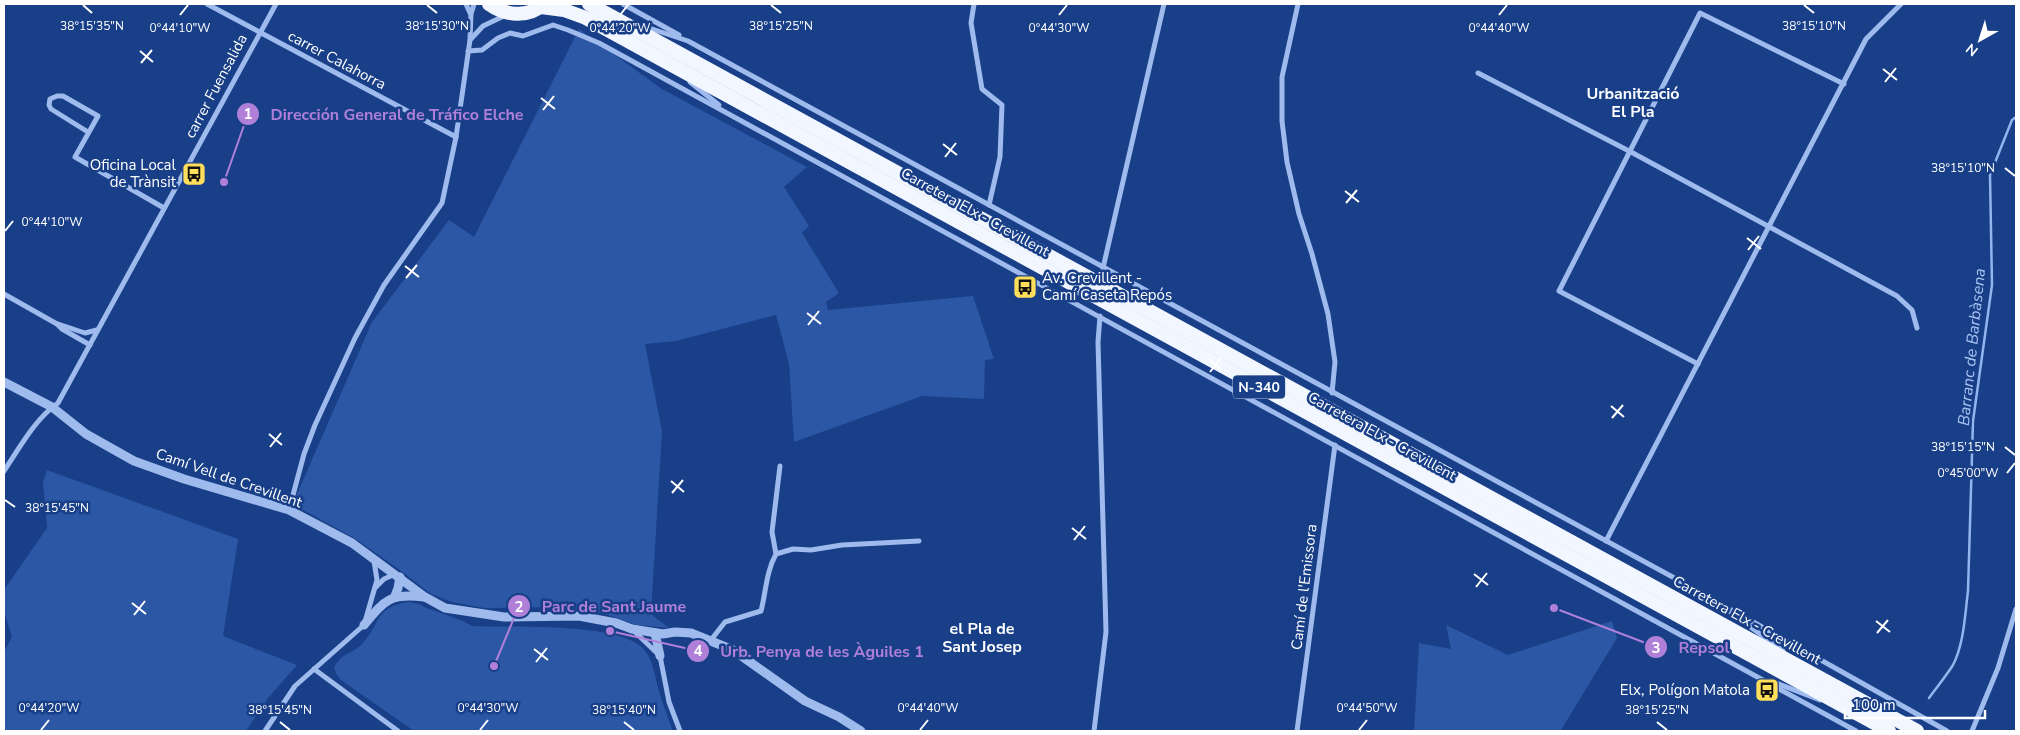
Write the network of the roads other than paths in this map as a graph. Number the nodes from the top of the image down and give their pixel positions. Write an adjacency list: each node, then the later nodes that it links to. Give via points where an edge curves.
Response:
1 (207, 4): 16 (street, carrer Calahorra)
2 (276, 4): 16 (street, carrer Fuensalida)
3 (466, 4): 13 (street)
4 (474, 4): 13 (street)
5 (489, 4): 14 (highway)
6 (589, 4): 15 (highway, Carretera Elx - Crevillent / N-340)
7 (623, 4): 18 (street)
8 (974, 4): 27 (street, via 971,23 982,89 1002,105 1000,157)
9 (1164, 4): 30 (street)
10 (1298, 4): 39 (street, via 1282,77 1282,121 1299,214 1328,314 1334,362)
11 (1901, 4): 22 (street, via 1866,40)
12 (542, 5): 14 (highway, N-340, via 529,12); 20 (highway, Carretera Elx - Crevillent / N-340, via 586,18)
13 (471, 14): 17 (street)
14 (510, 14): 17 (street, via 483,26)
15 (608, 15): 18 (street); 62 (highway, Carretera Elx - Crevillent / N-340)
16 (259, 32): 25 (street, carrer Calahorra); 28 (street, carrer Fuensalida)
17 (470, 40): 19 (street)
18 (688, 41): 27 (street)
19 (468, 51): 23 (street, via 482,50 510,33 523,36 553,25 599,43); 25 (street)
20 (659, 57): 23 (street); 63 (highway, Carretera Elx - Crevillent / N-340)
21 (1478, 73): 26 (street)
22 (1844, 84): 26 (street, via 1700,13); 29 (street)
23 (730, 113): 32 (street)
24 (88, 132): 24 (street, via 51,109 50,99 63,96 98,116); 28 (street, via 75,157)
25 (456, 138): 44 (street, via 442,203 384,285 354,338 315,425)
26 (1631, 152): 29 (street); 37 (street, via 1559,291)
27 (989, 206): 30 (street)
28 (164, 208): 35 (street, carrer Fuensalida)
29 (1769, 226): 34 (street, via 1897,296 1912,310); 37 (street)
30 (1103, 268): 39 (street)
31 (4, 294): 33 (street)
32 (1100, 316): 41 (street); 68 (street, via 1106,632)
33 (58, 324): 35 (street, via 85,333); 36 (street)
34 (1917, 328)
35 (98, 329): 36 (street, carrer Fuensalida)
36 (90, 345): 40 (street, carrer Fuensalida, via 58,403)
37 (1698, 364): 46 (street)
38 (4, 382): 40 (street, Camí Vell de Crevillent)
39 (1332, 393): 46 (street)
40 (52, 407): 43 (street, carrer Fuensalida); 44 (street, Camí Vell de Crevillent, via 86,434 134,460 184,479)
41 (1335, 445): 61 (street); 69 (street, Camí de l'Emissora)
42 (780, 466): 47 (street, via 772,532)
43 (4, 471)
44 (289, 510): 48 (street, Camí Vell de Crevillent)
45 (919, 540): 47 (street, via 793,549)
46 (1606, 541): 53 (street)
47 (776, 554): 58 (street, via 760,611 725,622)
48 (374, 558): 49 (street, Camí Vell de Crevillent); 50 (street)
49 (398, 576): 50 (street, via 384,579); 51 (street); 52 (street, Camí Vell de Crevillent)
50 (376, 589): 55 (street)
51 (395, 596): 52 (street); 55 (street, via 380,607)
52 (426, 597): 56 (street, Camí Vell de Crevillent, via 445,608 504,617 579,616)
53 (1713, 599): 62 (street); 73 (street)
54 (2016, 609): 74 (street, via 1998,668)
55 (364, 626): 60 (street)
56 (632, 629): 57 (street, Camí Vell de Crevillent); 59 (street)
57 (655, 633): 58 (street, Camí Vell de Crevillent, via 691,633); 59 (street)
58 (710, 640): 67 (street, Camí Vell de Crevillent, via 733,650 805,701 839,716)
59 (660, 656): 66 (street, via 669,702)
60 (314, 670): 64 (street, via 295,686); 65 (street)
61 (1752, 674): 63 (street); 70 (street)
62 (1819, 678): 72 (highway, Carretera Elx - Crevillent / N-340)
63 (1860, 715): 71 (highway, Carretera Elx - Crevillent / N-340)
64 (265, 731)
65 (398, 731)
66 (680, 731)
67 (861, 731)
68 (1094, 731)
69 (1297, 731)
70 (1856, 731)
71 (1889, 731)
72 (1917, 731)
73 (1947, 731)
74 (1972, 731)

